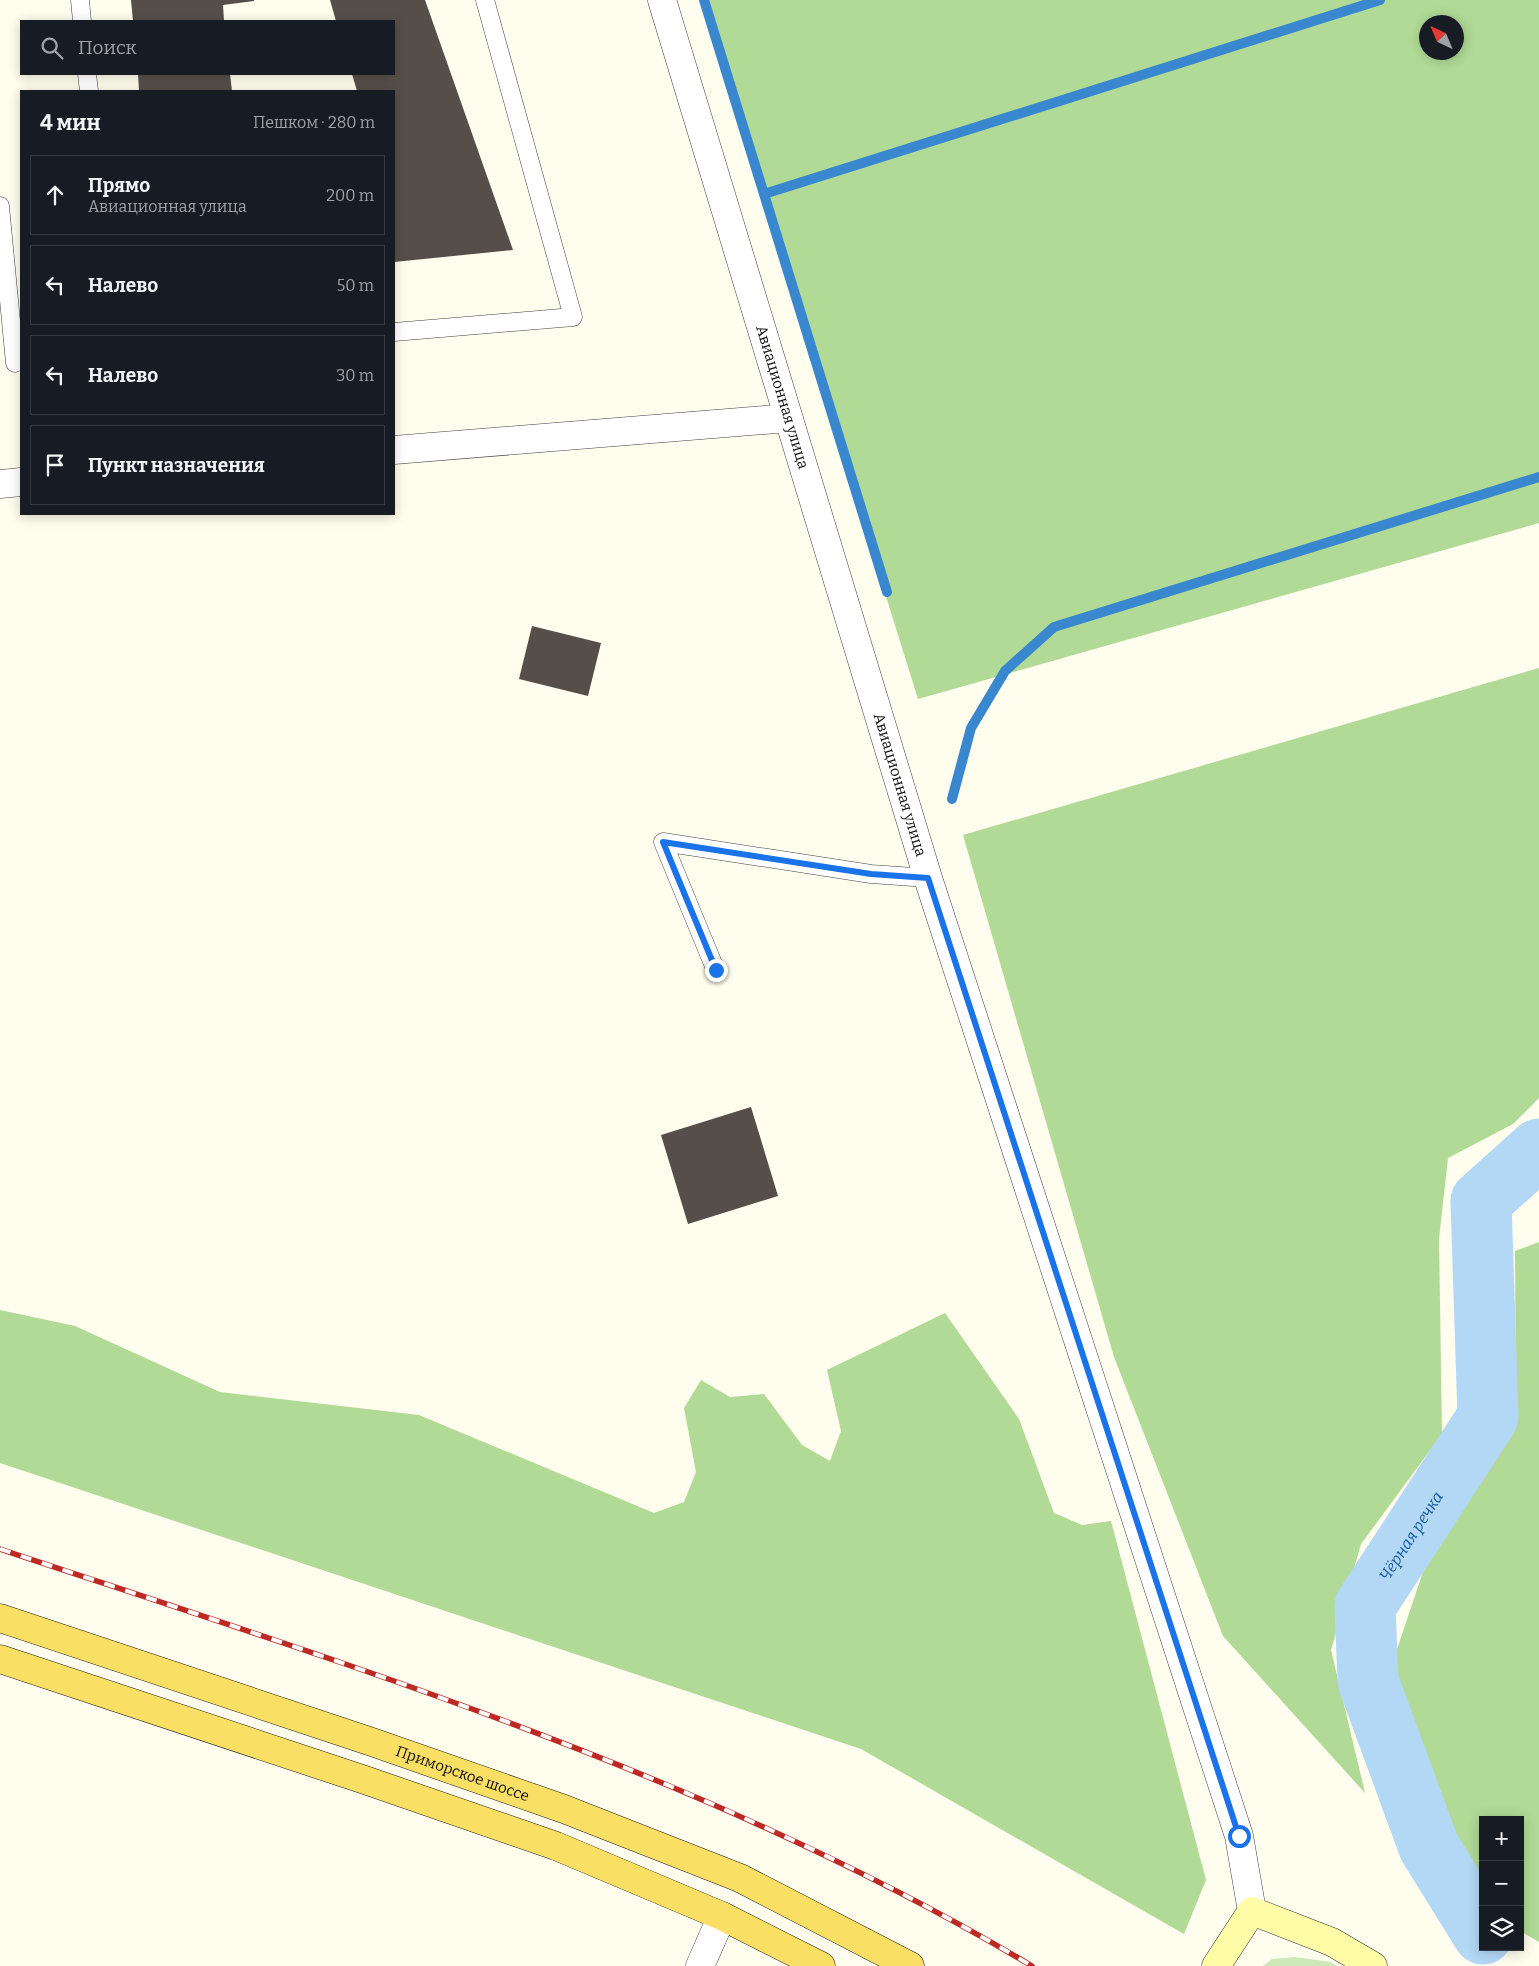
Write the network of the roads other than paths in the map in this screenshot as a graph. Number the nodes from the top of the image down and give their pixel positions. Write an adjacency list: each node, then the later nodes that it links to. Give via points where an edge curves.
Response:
1 (80, 0): 4 (lane)
2 (485, 0): 8 (lane, via 573,317)
3 (662, 0): 10 (street, Авиационная улица)
4 (82, 20)
5 (87, 75): 6 (lane)
6 (89, 90)
7 (0, 206): 9 (lane)
8 (395, 332)
9 (12, 363)
10 (788, 418): 11 (street); 14 (street, Авиационная улица)
11 (395, 450)
12 (20, 482): 13 (street)
13 (0, 484)
14 (928, 878): 15 (lane, via 871,874 663,842); 18 (street, Авиационная улица, via 1239,1836)
15 (716, 970)
16 (0, 1618): 22 (main road, Приморское шоссе, via 564,1809 740,1878)
17 (0, 1659): 19 (main road, via 556,1846)
18 (1252, 1911): 23 (street); 24 (street, via 1332,1942)
19 (722, 1916): 20 (street); 21 (main road)
20 (700, 1966)
21 (821, 1966)
22 (910, 1966)
23 (1216, 1966)
24 (1373, 1966)

